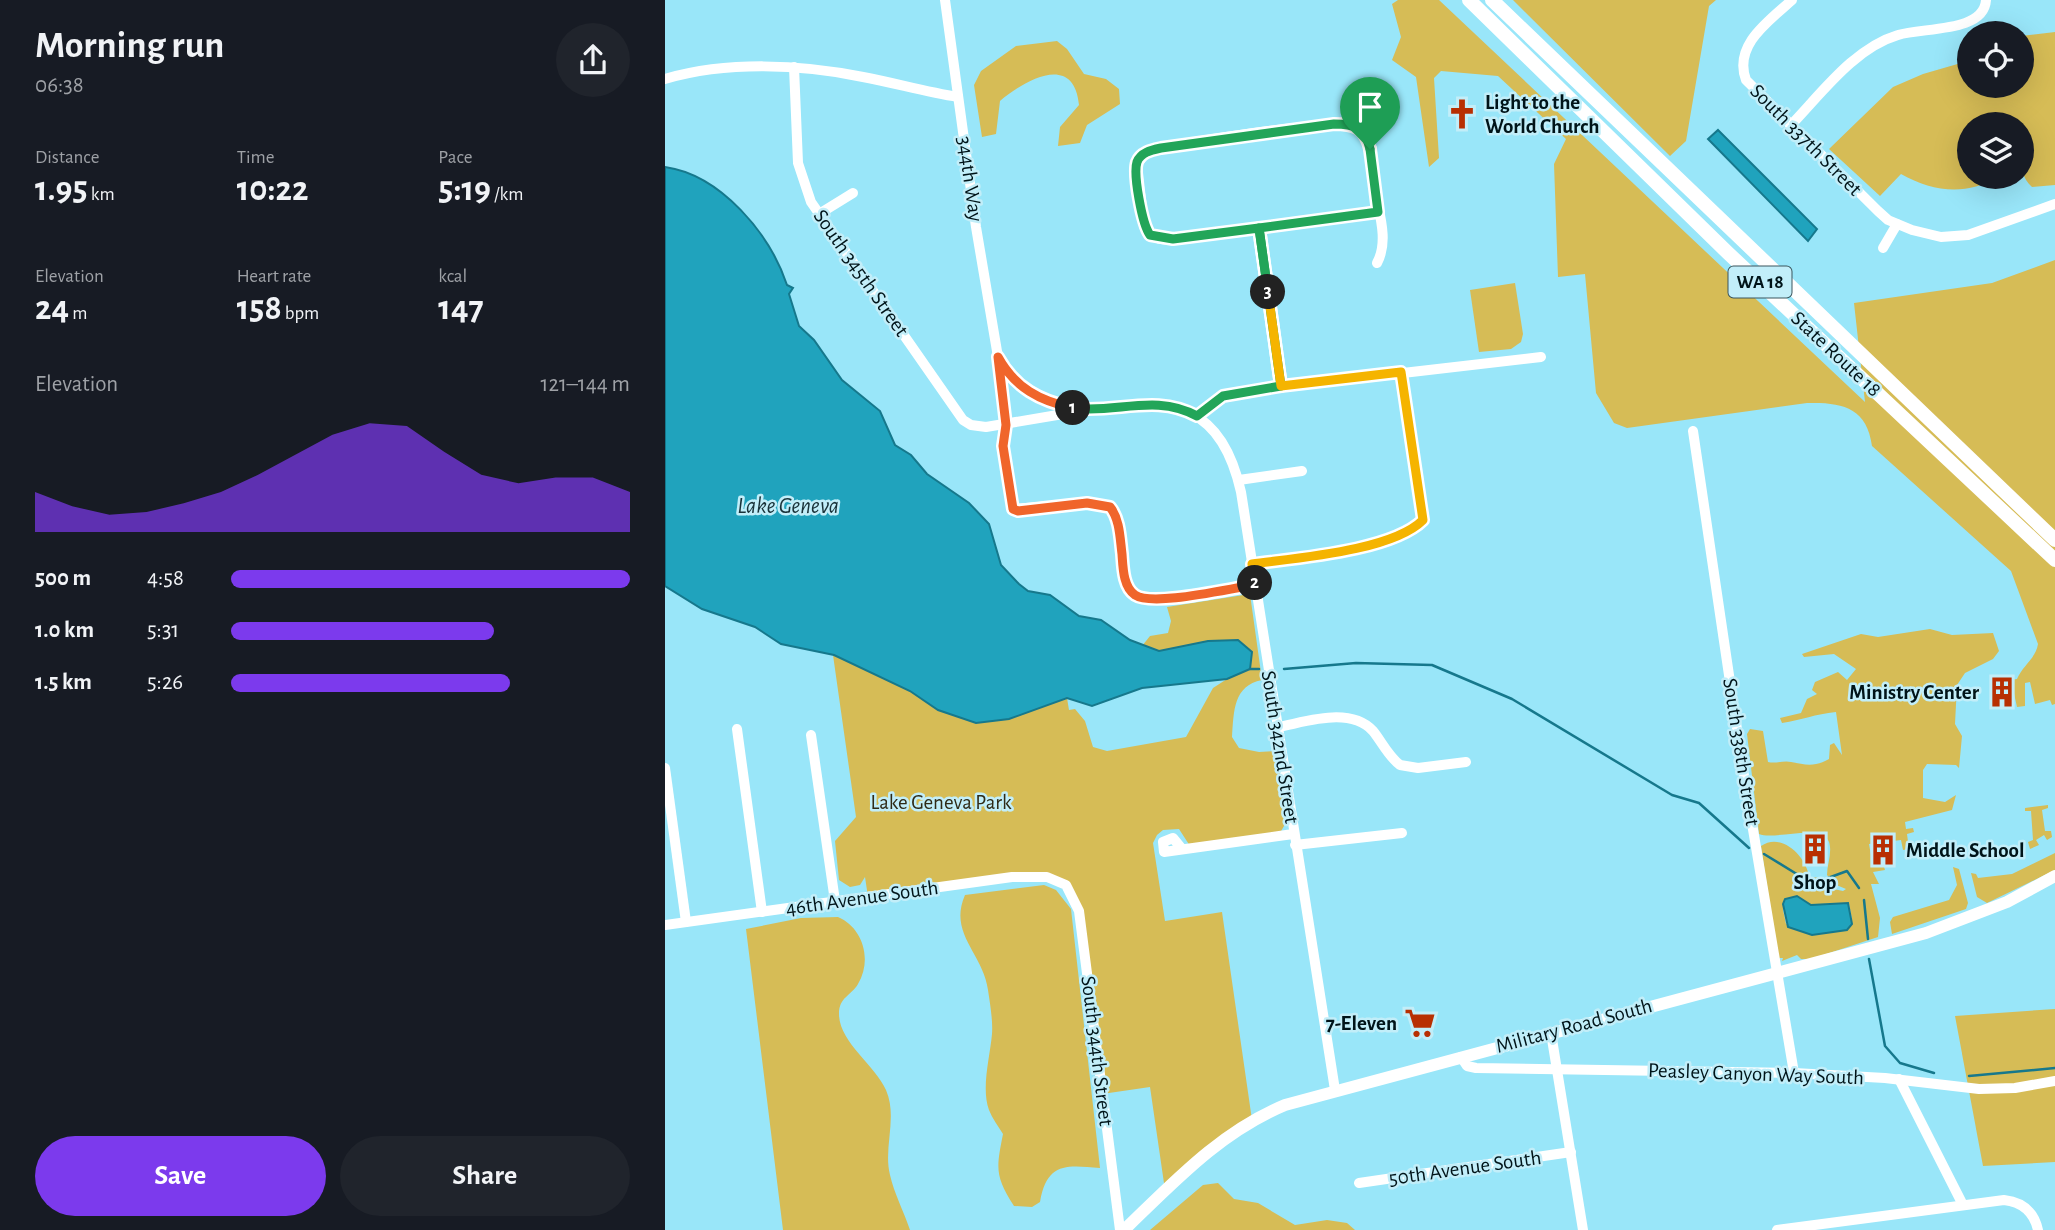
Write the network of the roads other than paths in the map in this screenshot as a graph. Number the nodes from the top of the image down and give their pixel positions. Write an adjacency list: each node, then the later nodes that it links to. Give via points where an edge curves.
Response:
1 (945, 0): 8 (street, 344th Way)
2 (1469, 0): 29 (highway, State Route 18 / WA 18, via 1728,253)
3 (1492, 0): 28 (highway, State Route 18 / WA 18)
4 (1792, 0): 9 (street, South 337th Street, via 1749,43 1742,64 1748,83)
5 (1986, 0): 9 (street, via 1984,11 1972,22 1909,32 1871,47)
6 (794, 67): 7 (street, via 708,71); 8 (street); 13 (street, South 345th Street, via 798,163)
7 (665, 79)
8 (958, 97): 18 (street, 344th Way)
9 (1790, 126): 14 (street, South 337th Street)
10 (853, 193): 13 (street)
11 (2055, 204): 14 (street, South 337th Street, via 1960,236 1934,236)
12 (1378, 212): 15 (street); 15 (street, via 1369,145 1357,127 1319,125 1146,153 1137,162 1145,226 1155,238); 17 (street, via 1383,246)
13 (819, 214): 24 (street, South 345th Street, via 963,420 971,425)
14 (1897, 224): 16 (street)
15 (1259, 228): 21 (street)
16 (1883, 248)
17 (1377, 263)
18 (998, 357): 22 (street, via 1019,385 1040,400); 24 (street)
19 (1541, 357): 20 (street)
20 (1401, 372): 21 (street); 30 (street, via 1423,520 1415,528 1357,549)
21 (1281, 386): 23 (street, via 1223,396)
22 (1088, 410): 23 (street, via 1156,404); 24 (street, South 345th Street)
23 (1197, 416): 27 (street, South 342nd Street, via 1223,444)
24 (1006, 425): 31 (street, via 1003,446 1013,509 1087,503 1110,507 1117,520 1126,581 1136,595 1163,597)
25 (1693, 431): 46 (street, South 338th Street)
26 (1302, 471): 27 (street)
27 (1239, 480): 30 (street, South 342nd Street)
28 (2055, 540)
29 (2055, 560)
30 (1252, 564): 31 (street, South 342nd Street)
31 (1255, 585): 32 (street, South 342nd Street)
32 (1278, 727): 35 (street, via 1357,720 1374,732 1393,759 1409,768); 38 (street, South 342nd Street)
33 (737, 729): 43 (street)
34 (811, 735): 42 (street)
35 (1466, 762)
36 (665, 768): 44 (street)
37 (1402, 833): 38 (street)
38 (1294, 839): 39 (street); 53 (street, South 342nd Street)
39 (1182, 849)
40 (2055, 876): 46 (main road, Military Road South, via 1954,924)
41 (1058, 881): 42 (street, 46th Avenue South, via 1023,876); 58 (street, South 344th Street, via 1073,894 1079,911)
42 (835, 901): 43 (street, 46th Avenue South)
43 (762, 912): 44 (street, 46th Avenue South)
44 (686, 922): 45 (street, 46th Avenue South)
45 (665, 925)
46 (1777, 972): 47 (main road, Military Road South); 50 (street, South 338th Street)
47 (1551, 1032): 48 (main road, Military Road South); 49 (street)
48 (1461, 1057): 49 (street, Peasley Canyon Way South, via 1471,1068); 53 (main road, Military Road South)
49 (1559, 1069): 50 (street, Peasley Canyon Way South); 54 (street)
50 (1794, 1073): 51 (street, Peasley Canyon Way South)
51 (1899, 1079): 52 (street, Peasley Canyon Way South, via 1979,1089); 56 (street)
52 (2055, 1081)
53 (1335, 1090): 58 (main road, Military Road South, via 1285,1105 1236,1130)
54 (1571, 1152): 55 (street, 50th Avenue South); 59 (street)
55 (1359, 1183)
56 (1963, 1205): 57 (street); 61 (street, via 2004,1200 2022,1205)
57 (1817, 1227): 60 (street)
58 (1122, 1230)
59 (1583, 1230)
60 (1777, 1230)
61 (2038, 1230)

